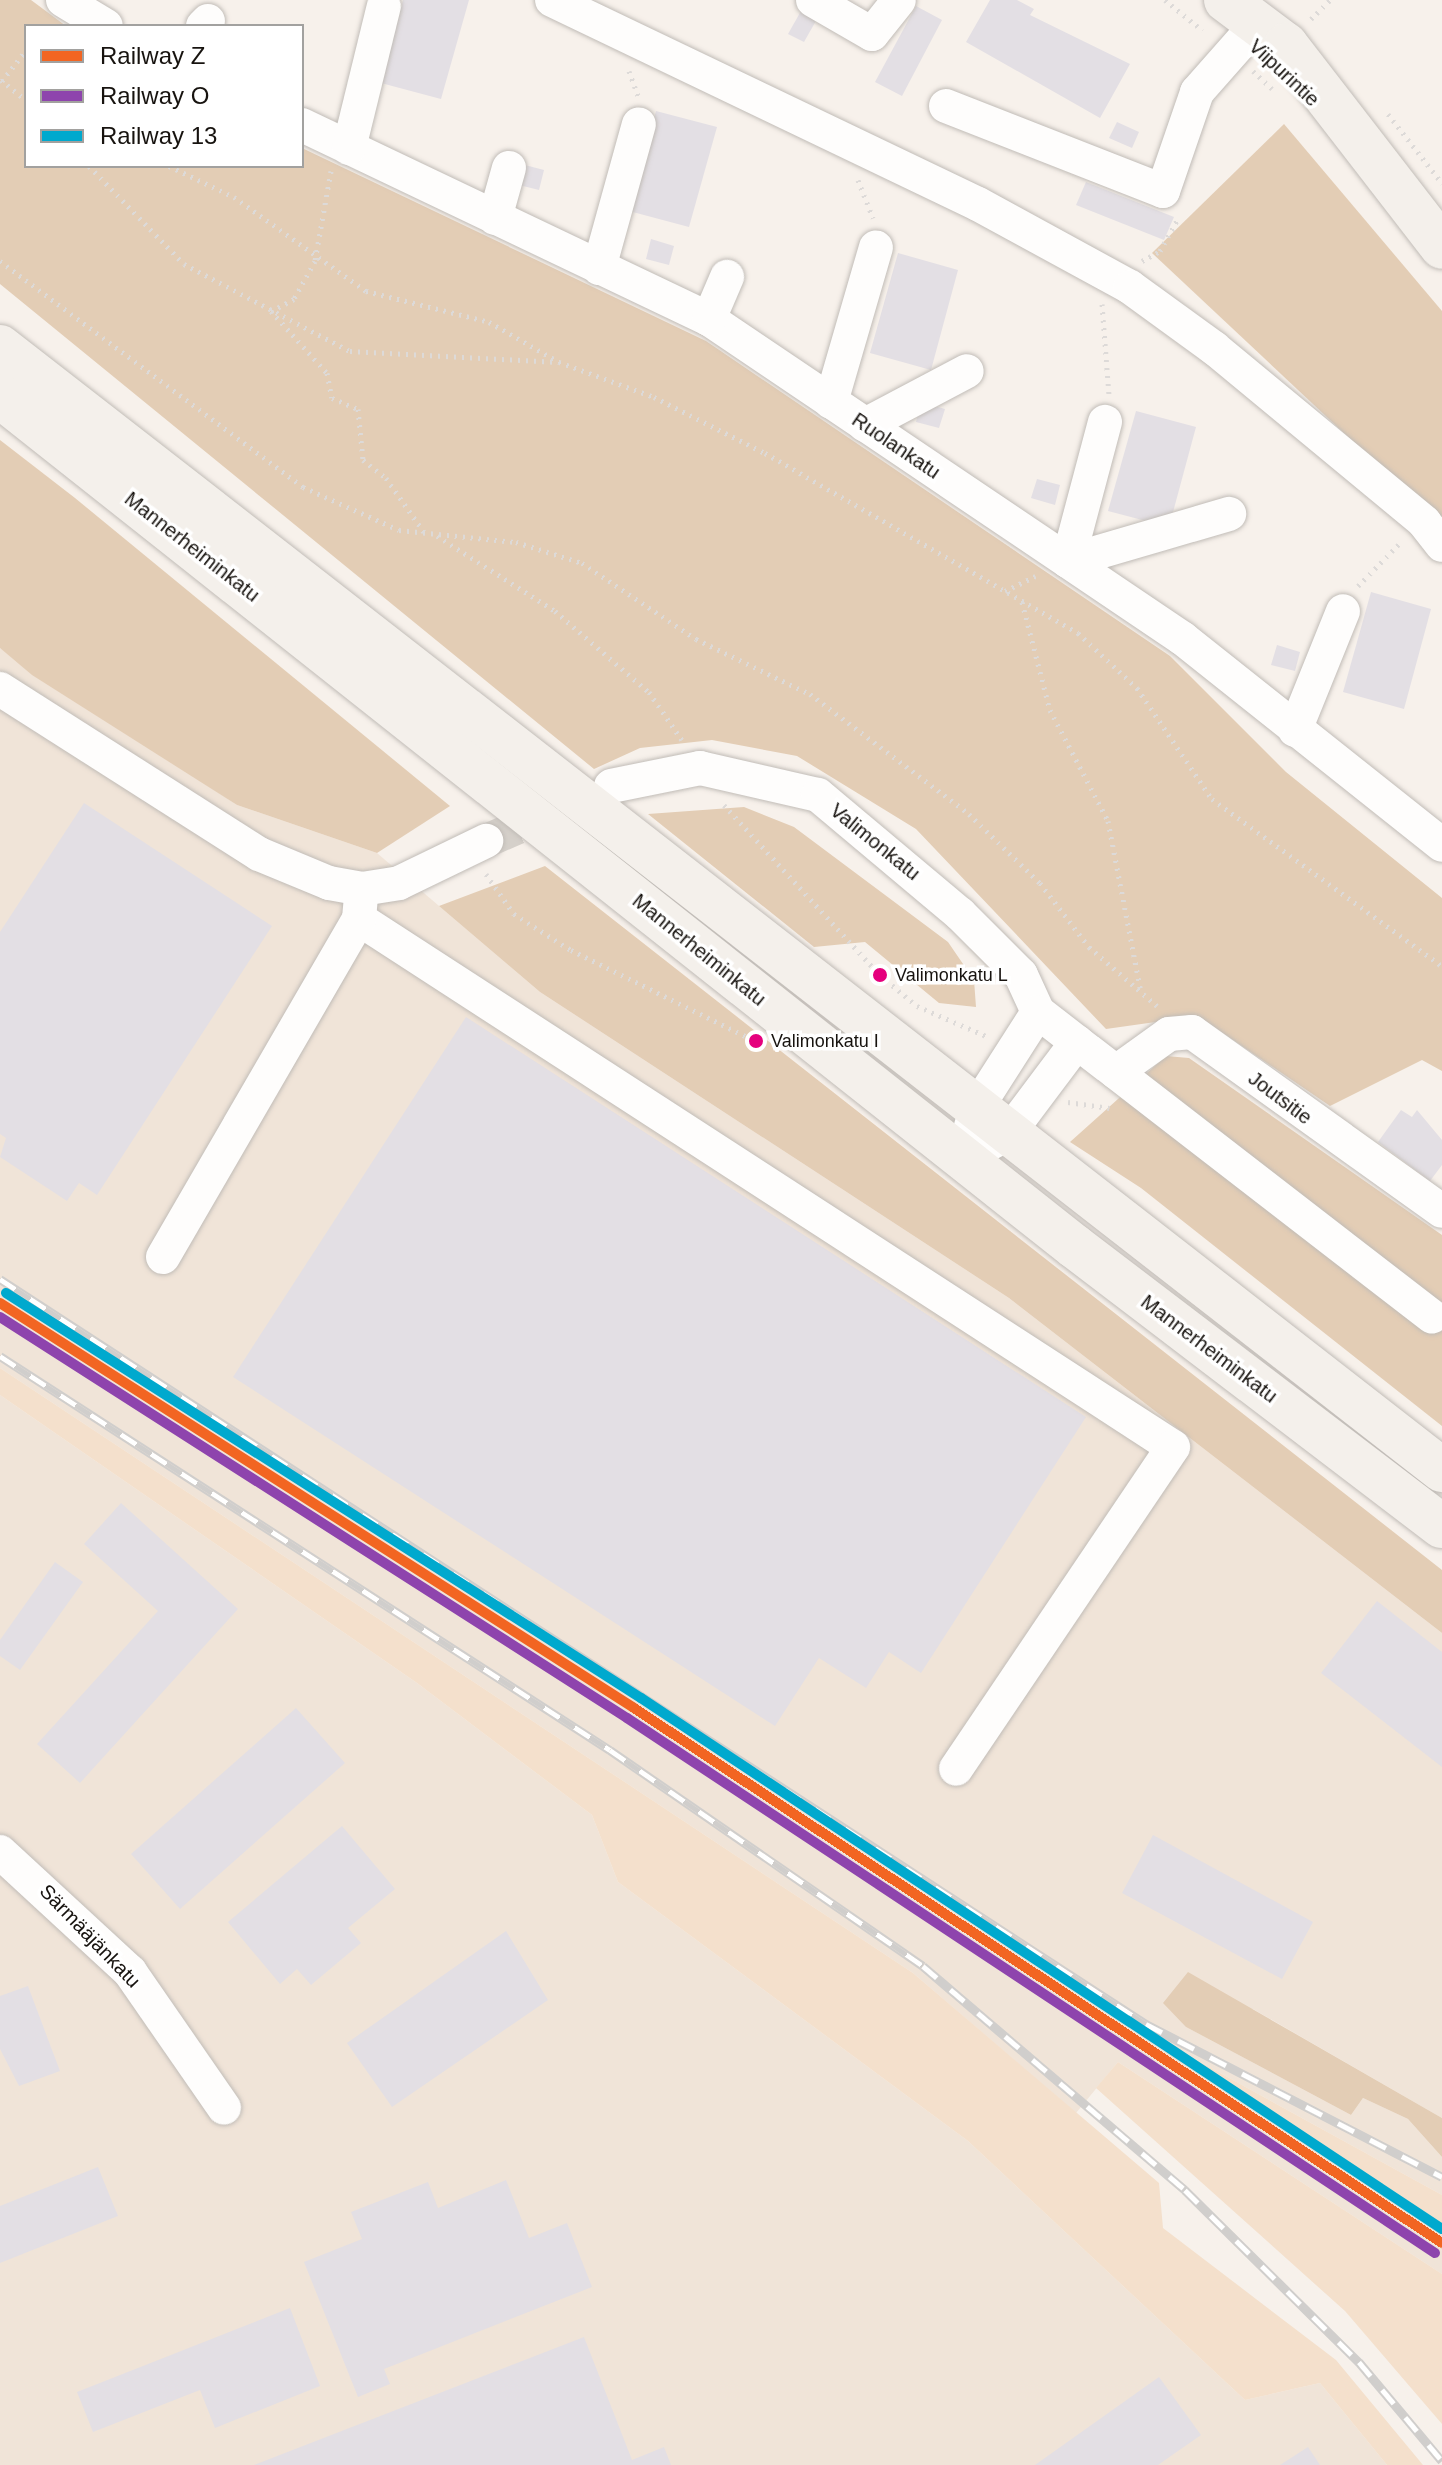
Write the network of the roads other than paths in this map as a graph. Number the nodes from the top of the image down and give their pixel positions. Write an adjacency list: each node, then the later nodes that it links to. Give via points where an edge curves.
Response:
1 (63, 0): 9 (street)
2 (552, 0): 10 (street)
3 (583, 0): 10 (street)
4 (813, 0): 5 (street, via 872,34)
5 (899, 0)
6 (1213, 0): 8 (main road, Viipurintie)
7 (384, 6): 14 (street)
8 (1243, 20): 11 (street, via 1197,92 1163,191); 18 (main road, Viipurintie, via 1286,45)
9 (103, 24)
10 (616, 31): 29 (street, via 1103,272 1214,348)
11 (946, 106)
12 (639, 124): 19 (street)
13 (304, 126): 14 (street, Ruolankatu)
14 (343, 146): 16 (street, Ruolankatu)
15 (509, 168): 16 (street)
16 (495, 218): 19 (street, Ruolankatu)
17 (876, 247): 25 (street)
18 (1442, 247)
19 (599, 268): 21 (street, Ruolankatu)
20 (727, 277): 21 (street)
21 (709, 319): 25 (street, Ruolankatu)
22 (0, 347): 41 (main road, Mannerheiminkatu)
23 (967, 371): 27 (street)
24 (0, 396): 42 (main road, Mannerheiminkatu)
25 (831, 402): 27 (street, Ruolankatu)
26 (1105, 422): 30 (street)
27 (865, 425): 30 (street, Ruolankatu)
28 (1229, 514): 30 (street)
29 (1433, 534)
30 (1068, 561): 33 (street, Ruolankatu, via 1182,638)
31 (1343, 611): 33 (street)
32 (0, 689): 37 (street, via 259,854)
33 (1295, 730): 35 (street, Ruolankatu)
34 (611, 786): 38 (street, Valimonkatu, via 700,768 818,795 960,914 1021,975)
35 (1442, 845)
36 (491, 855): 37 (street, via 399,883)
37 (360, 904): 44 (street); 48 (street, via 1173,1447)
38 (1038, 1012): 39 (street, Valimonkatu); 41 (street, via 1009,1054)
39 (1077, 1042): 40 (street, Valimonkatu); 41 (street, via 1047,1084)
40 (1128, 1082): 43 (street, Joutsitie, via 1169,1034 1192,1032); 45 (street, Valimonkatu)
41 (992, 1121): 42 (street); 46 (main road, Mannerheiminkatu)
42 (962, 1158): 47 (main road, Mannerheiminkatu)
43 (1442, 1211)
44 (163, 1257)
45 (1432, 1316)
46 (1442, 1470)
47 (1442, 1526)
48 (956, 1769)
49 (0, 1852): 50 (street, Särmääjänkatu, via 130,1972)
50 (224, 2108)

